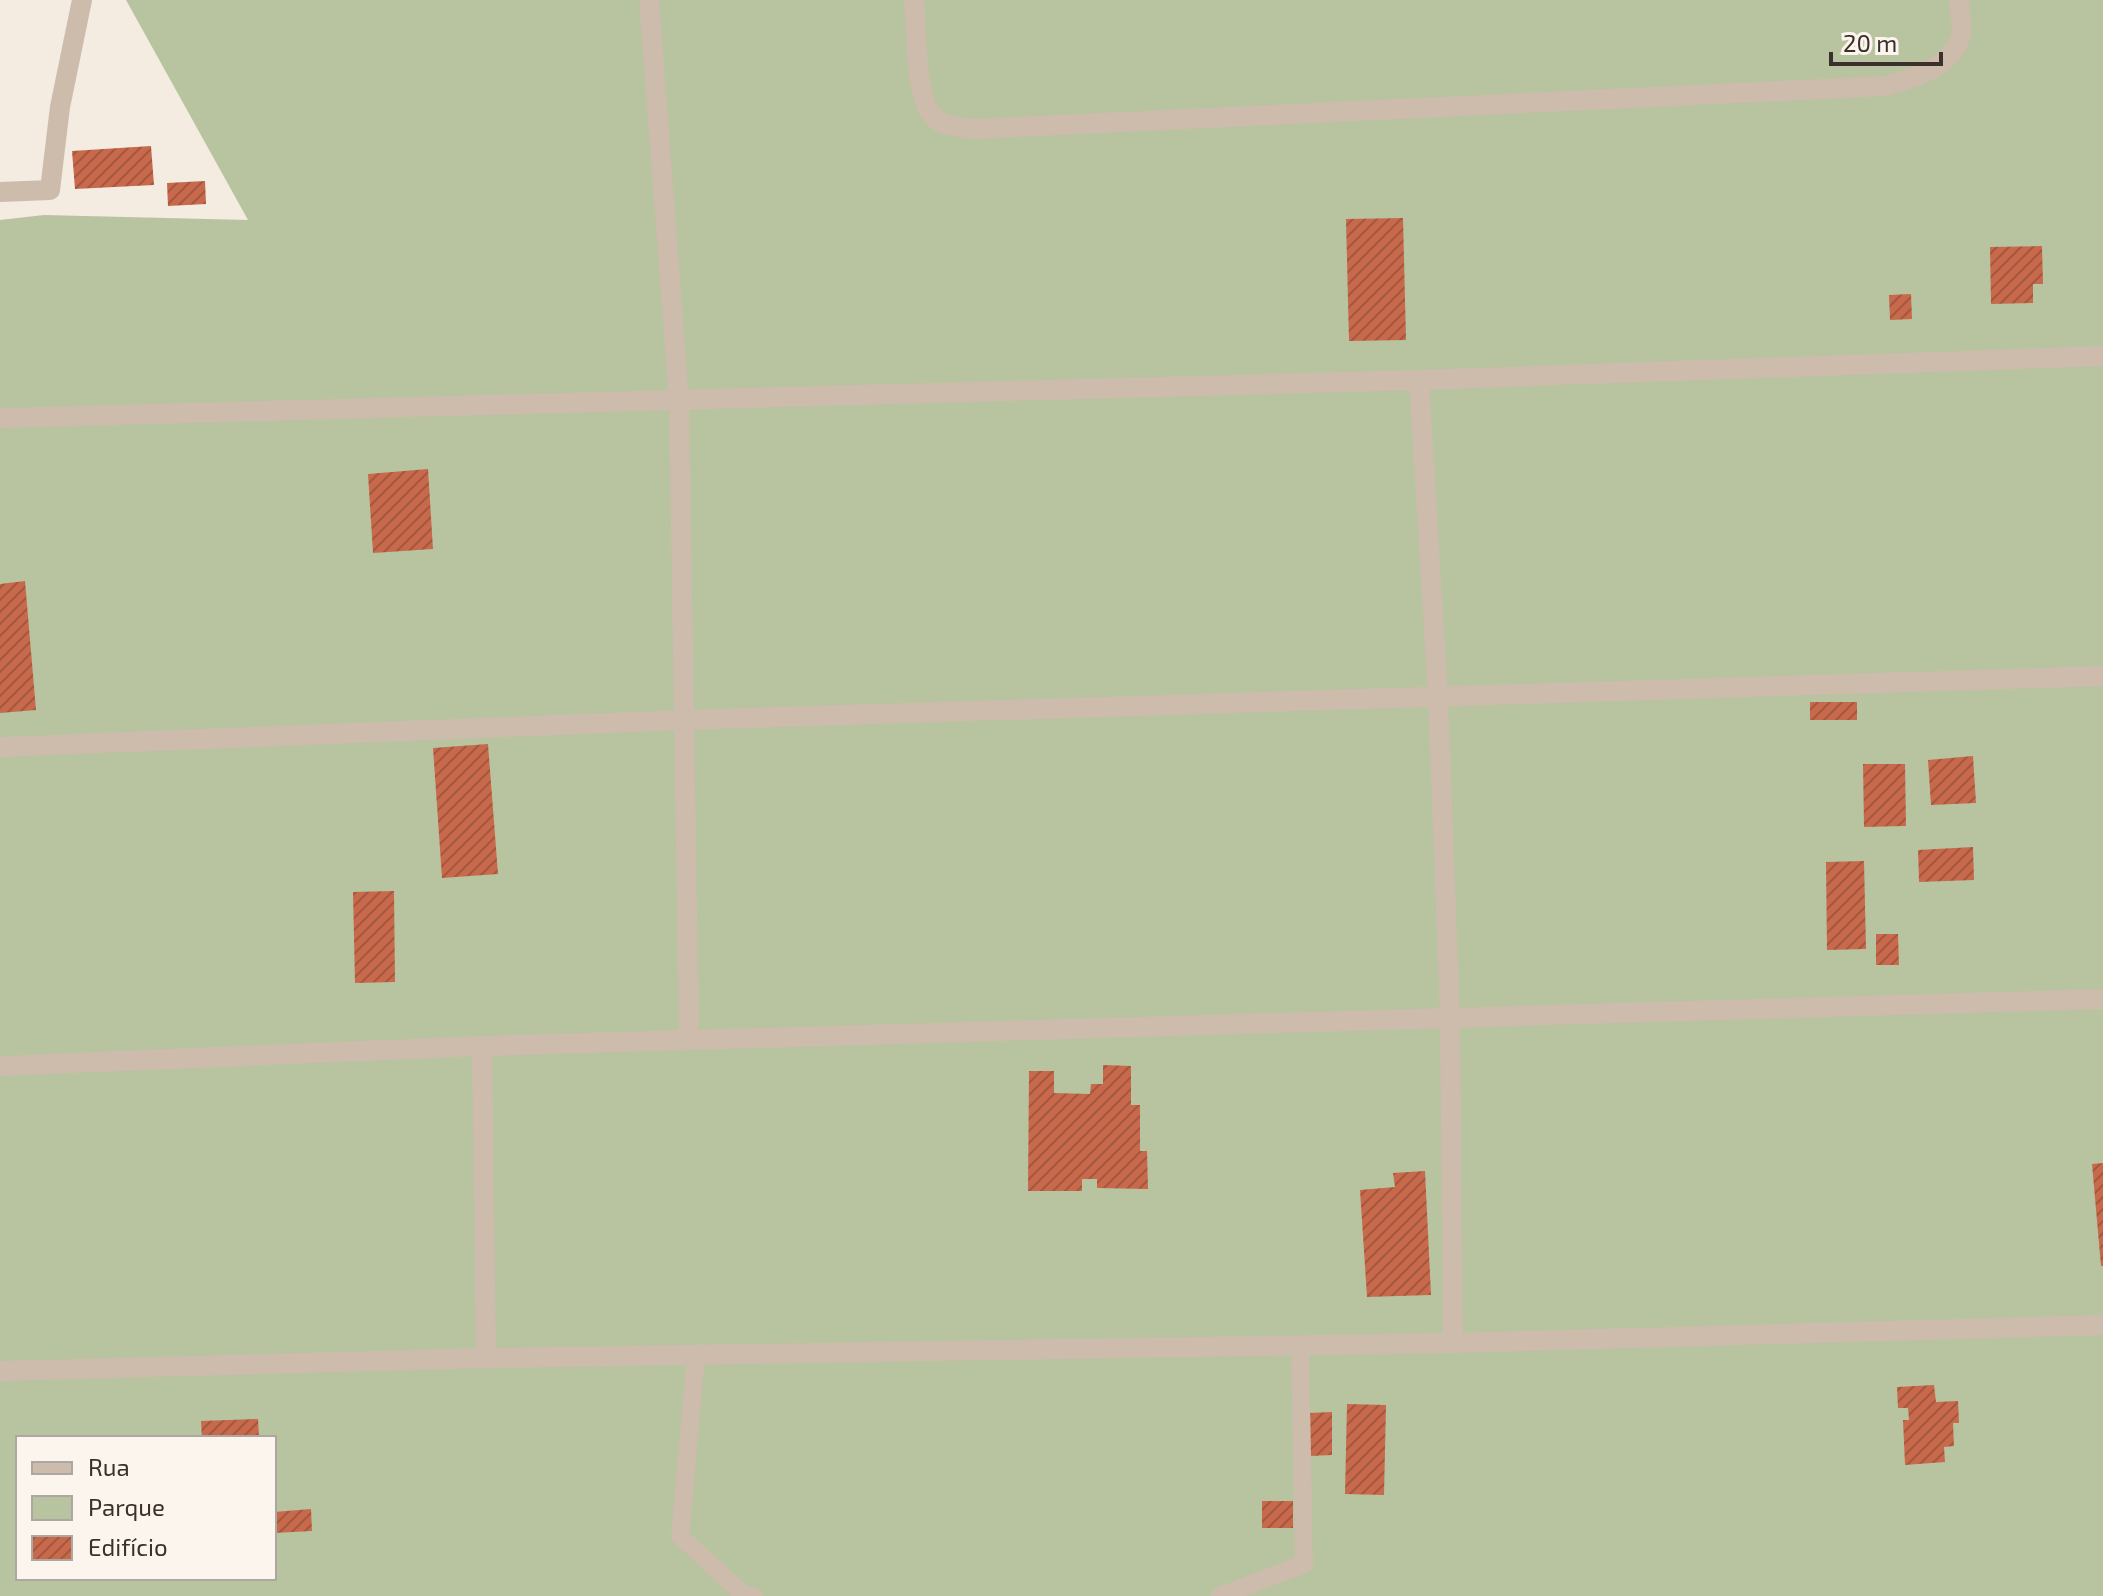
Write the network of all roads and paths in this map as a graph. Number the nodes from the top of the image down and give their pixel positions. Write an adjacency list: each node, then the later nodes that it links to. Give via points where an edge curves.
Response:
1 (82, 0): 5 (street, via 50,190)
2 (649, 0): 8 (street)
3 (914, 0): 4 (street, via 924,103 934,118 974,129 1887,86 1939,65 1952,52 1961,36)
4 (1959, 0)
5 (0, 192)
6 (2103, 356): 7 (street)
7 (1419, 380): 8 (street); 11 (street)
8 (679, 400): 9 (street); 12 (street)
9 (0, 418)
10 (2103, 676): 11 (street)
11 (1438, 697): 12 (street); 15 (street)
12 (683, 720): 13 (street); 16 (street)
13 (0, 747)
14 (2103, 999): 15 (street)
15 (1450, 1017): 16 (street); 20 (street)
16 (689, 1040): 17 (street)
17 (482, 1046): 18 (street); 23 (street)
18 (0, 1066)
19 (2103, 1325): 20 (street)
20 (1453, 1343): 21 (street)
21 (1300, 1346): 22 (street); 26 (lane, via 1304,1564)
22 (696, 1355): 23 (street); 25 (lane, via 680,1536 744,1595)
23 (486, 1358): 24 (street)
24 (0, 1371)
25 (754, 1596)
26 (1220, 1596)

